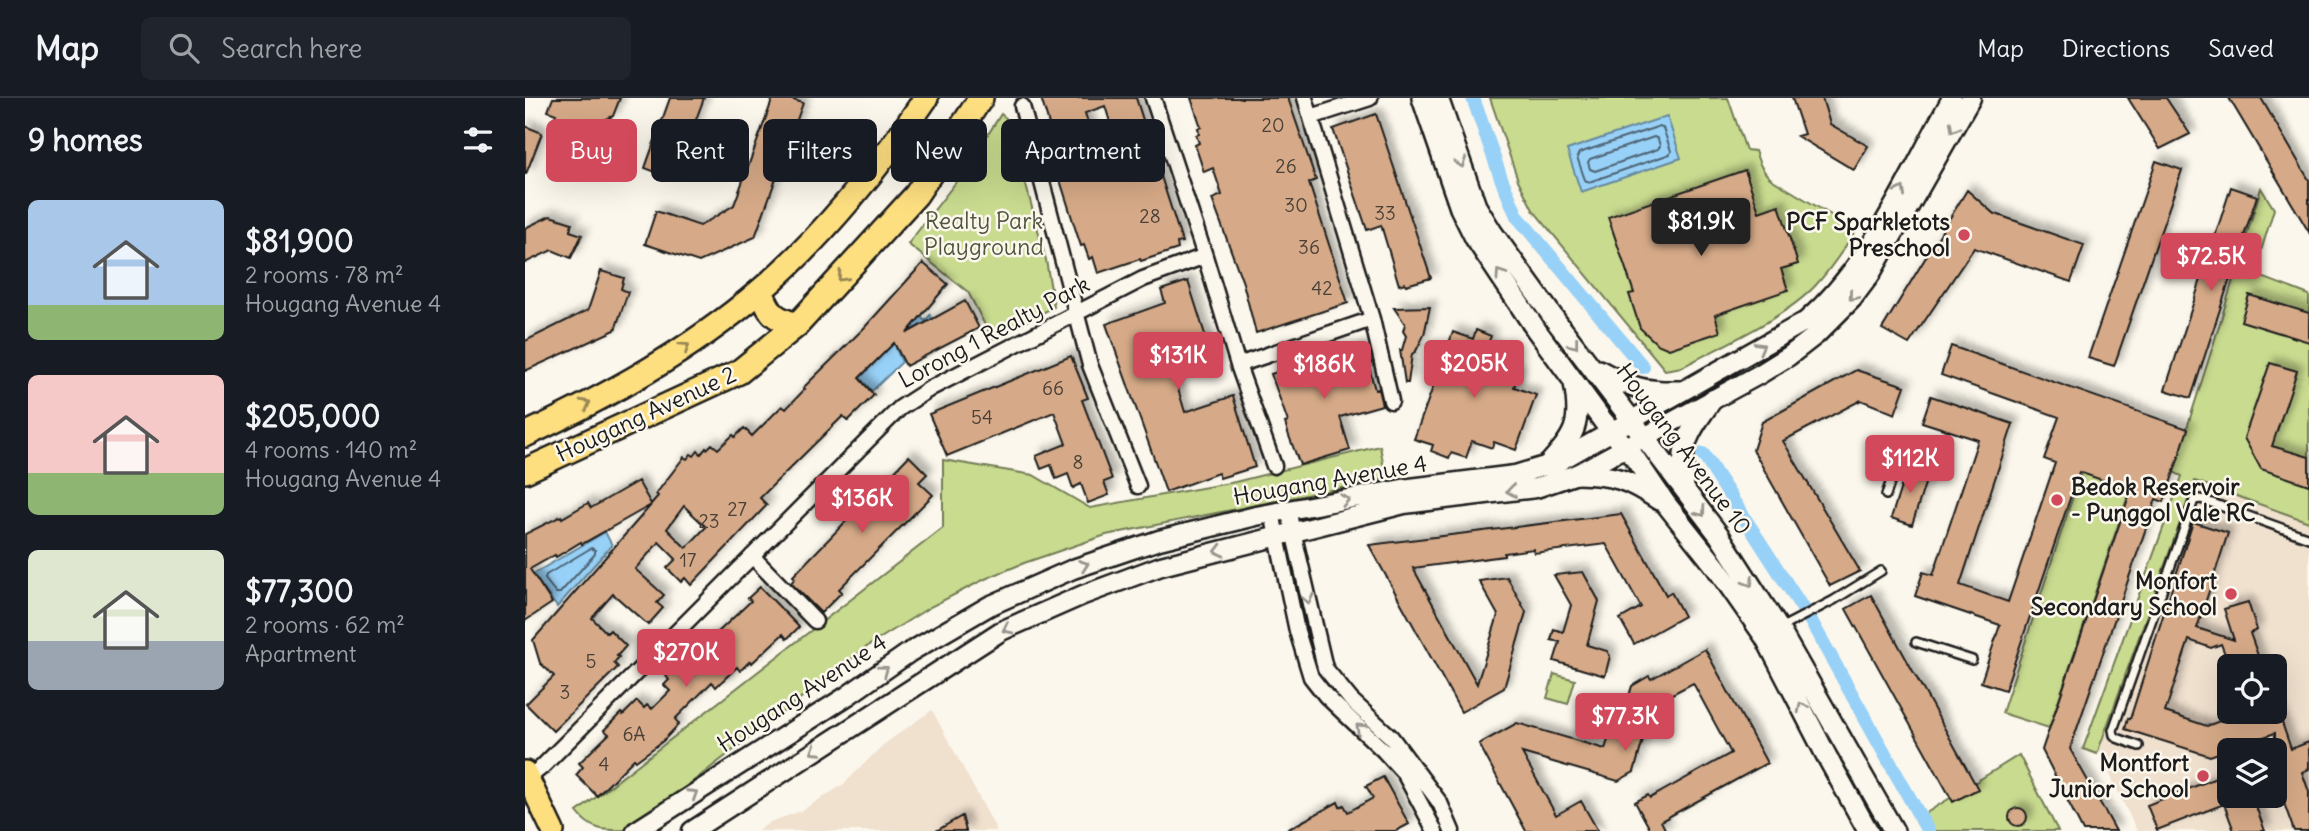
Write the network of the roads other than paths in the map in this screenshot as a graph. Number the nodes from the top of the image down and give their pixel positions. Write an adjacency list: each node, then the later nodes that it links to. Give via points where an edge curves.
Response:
1 (926, 98): 15 (highway, Hougang Avenue 2, via 903,133 830,220)
2 (981, 98): 18 (highway, Hougang Avenue 2, one-way to 18, via 916,195)
3 (1304, 98): 11 (street)
4 (1370, 98): 11 (street)
5 (1422, 98): 21 (main road, Hougang Avenue 10, one-way to 5, via 1475,238)
6 (1438, 98): 20 (main road, Hougang Avenue 10, one-way to 20, via 1476,206 1501,247)
7 (1952, 98): 12 (street, Hougang Avenue 4)
8 (1971, 98): 12 (street, Hougang Avenue 4, one-way to 12)
9 (1156, 99): 14 (street)
10 (1022, 106): 16 (street)
11 (1311, 117): 17 (street)
12 (1931, 153): 13 (street, Hougang Avenue 4)
13 (1885, 236): 22 (street, Hougang Avenue 4, one-way to 13, via 1806,321); 23 (street, Hougang Avenue 4, one-way to 23, via 1858,291 1816,335)
14 (1205, 256): 16 (street, Lorong 1 Realty Park, via 1143,279); 19 (street)
15 (761, 291): 18 (highway, via 769,312); 27 (highway, Hougang Avenue 2, one-way to 15, via 652,370)
16 (1077, 313): 35 (street, via 1090,365); 42 (street, Lorong 1 Realty Park, via 908,403)
17 (1372, 319): 19 (street); 24 (street)
18 (797, 325): 33 (highway, Hougang Avenue 2, via 739,372)
19 (1238, 365): 31 (street)
20 (1591, 366): 22 (main road, via 1633,387); 25 (main road, Hougang Avenue 10)
21 (1574, 380): 26 (main road, Hougang Avenue 10); 32 (main road, via 1578,404 1575,430)
22 (1681, 391): 25 (street, Hougang Avenue 4)
23 (1712, 400): 28 (street, Hougang Avenue 4); 36 (main road, via 1691,428 1685,446)
24 (1391, 401)
25 (1632, 419): 26 (street, Hougang Avenue 4); 28 (main road, Hougang Avenue 10)
26 (1612, 432): 29 (main road, Hougang Avenue 10); 32 (street, Hougang Avenue 4)
27 (525, 435)
28 (1644, 437): 29 (street, Hougang Avenue 4); 36 (main road, Hougang Avenue 10)
29 (1626, 447): 34 (street, Hougang Avenue 4); 38 (main road, Hougang Avenue 10)
30 (1902, 447): 37 (lane)
31 (1274, 466)
32 (1547, 466): 39 (street, Hougang Avenue 4, one-way to 32)
33 (525, 471)
34 (1577, 474): 38 (main road, via 1630,482); 40 (street, Hougang Avenue 4, one-way to 40, via 1536,488 1404,504)
35 (1138, 486)
36 (1684, 489): 45 (main road, Hougang Avenue 10, one-way to 45, via 1719,535)
37 (1886, 495)
38 (1666, 504): 45 (main road, Hougang Avenue 10, via 1717,567)
39 (1280, 512): 40 (street); 53 (street, Hougang Avenue 4, one-way to 39, via 909,652 989,606 1073,569 1159,540)
40 (1285, 535): 48 (street, one-way to 48, via 1325,668); 50 (street, one-way to 40, via 1311,677 1297,631); 54 (street, Hougang Avenue 4, one-way to 54, via 1161,566 1001,631)
41 (2309, 538): 49 (lane, via 2194,500 2113,730 2117,738)
42 (753, 556): 44 (street); 51 (street, Lorong 1 Realty Park, via 542,767)
43 (1881, 571): 45 (lane)
44 (815, 621)
45 (1778, 630): 57 (main road, Hougang Avenue 10, one-way to 45, via 1826,755); 58 (main road, Hougang Avenue 10)
46 (1916, 642): 47 (lane)
47 (1972, 660)
48 (1391, 737): 50 (lane); 56 (street, via 1440,803)
49 (2139, 746)
50 (1384, 751): 55 (street, via 1404,773)
51 (526, 775): 52 (main road)
52 (555, 829)
53 (636, 831)
54 (692, 831)
55 (1436, 831)
56 (1452, 831)
57 (1868, 831)
58 (1894, 831)

